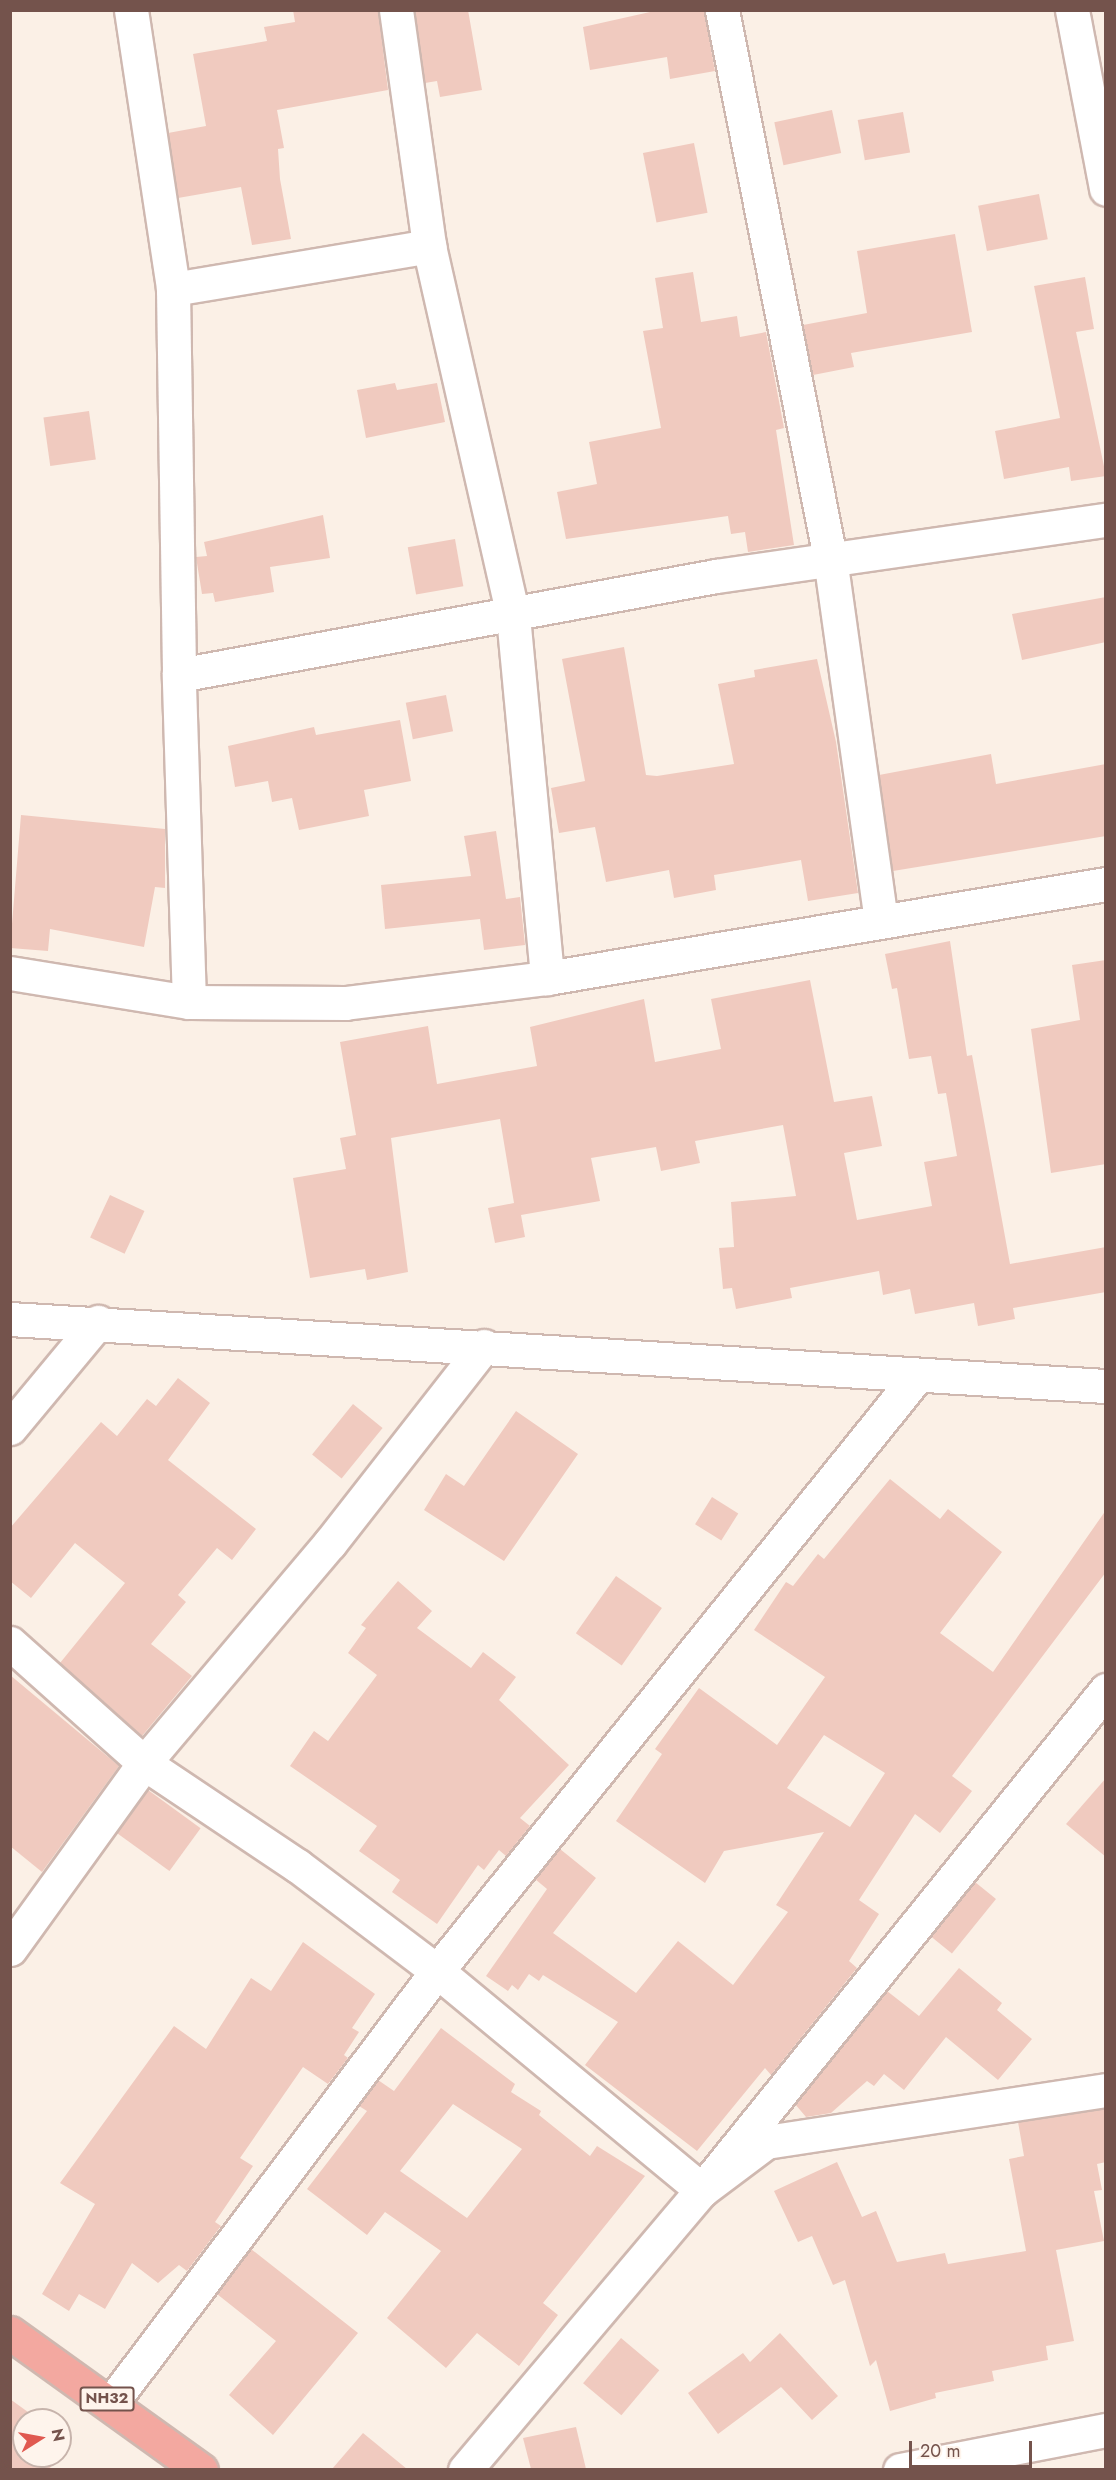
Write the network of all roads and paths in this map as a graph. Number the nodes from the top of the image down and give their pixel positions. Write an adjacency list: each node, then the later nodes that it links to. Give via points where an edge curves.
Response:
1 (131, 10): 7 (street)
2 (396, 10): 6 (street)
3 (722, 10): 9 (street)
4 (1072, 10): 5 (street)
5 (1106, 189)
6 (429, 246): 7 (street); 10 (street)
7 (172, 289): 11 (street)
8 (1106, 520): 9 (street)
9 (830, 558): 10 (street); 13 (street)
10 (513, 616): 11 (street); 15 (street)
11 (179, 675): 16 (street)
12 (1106, 884): 13 (street)
13 (881, 920): 15 (street)
14 (10, 973): 16 (street)
15 (547, 978): 16 (street, via 345,1003)
16 (189, 1002)
17 (10, 1319): 18 (street)
18 (98, 1322): 19 (street); 22 (street)
19 (484, 1346): 20 (street); 25 (street, via 330,1543)
20 (917, 1376): 21 (street); 27 (street)
21 (1106, 1386)
22 (10, 1428)
23 (10, 1643): 25 (street)
24 (1106, 1690): 29 (street)
25 (144, 1763): 26 (street); 27 (street, via 298,1866)
26 (10, 1949)
27 (437, 1971): 29 (street); 31 (street)
28 (1106, 2090): 29 (street, via 766,2142)
29 (702, 2190): 34 (street)
30 (10, 2333): 31 (highway, NH32)
31 (112, 2402): 33 (highway, NH32)
32 (1106, 2430): 35 (street)
33 (201, 2469)
34 (465, 2469)
35 (900, 2469)

